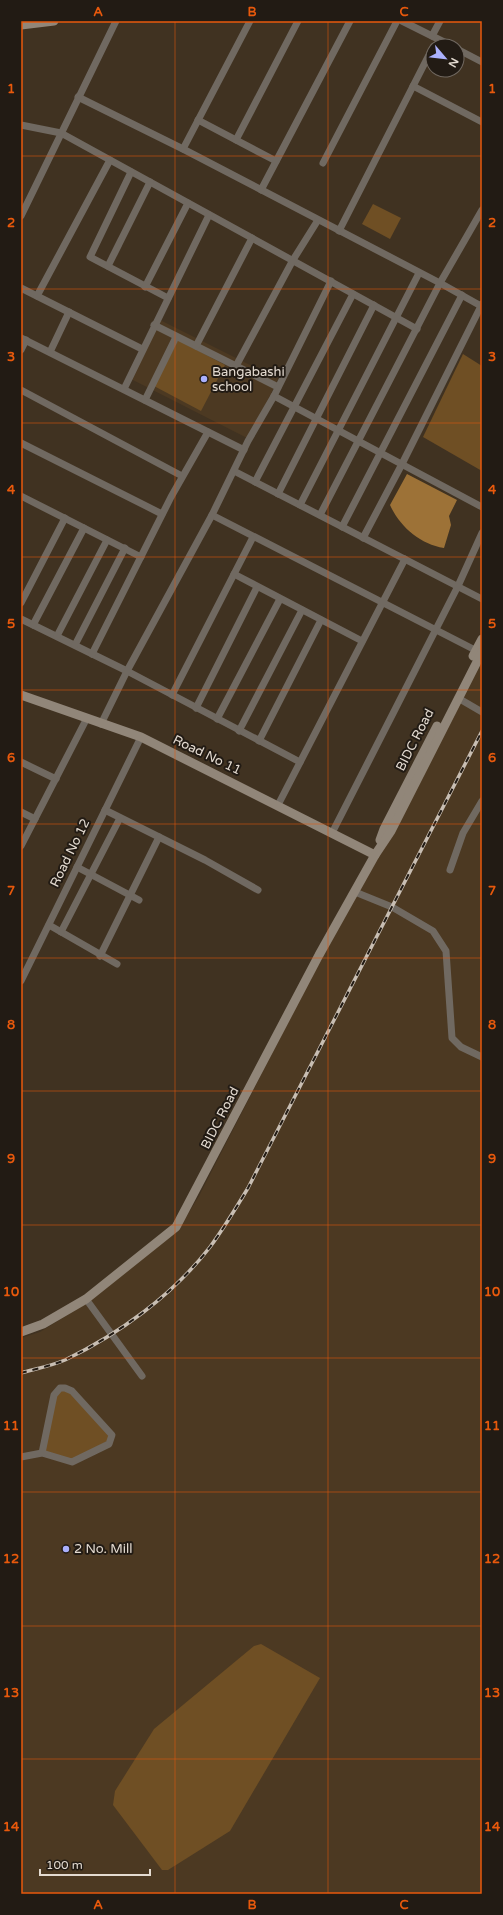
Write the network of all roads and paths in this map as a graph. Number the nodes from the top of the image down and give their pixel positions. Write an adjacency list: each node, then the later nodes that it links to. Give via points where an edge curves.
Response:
1 (54, 21): 9 (main road)
2 (116, 21): 16 (street)
3 (250, 21): 17 (street)
4 (298, 21): 21 (street)
5 (350, 21): 24 (street)
6 (397, 21): 25 (street)
7 (402, 21): 10 (street)
8 (440, 21): 10 (street)
9 (21, 25)
10 (434, 37)
11 (482, 52): 13 (street)
12 (465, 53): 13 (street)
13 (480, 61)
14 (425, 62): 15 (street)
15 (413, 86): 18 (street); 34 (street)
16 (78, 97): 20 (street); 22 (street)
17 (198, 120): 21 (street); 22 (street)
18 (482, 122)
19 (21, 125): 20 (street)
20 (61, 133): 23 (street); 32 (street)
21 (236, 140): 24 (street)
22 (183, 149): 28 (street)
23 (110, 160): 26 (street); 44 (street)
24 (276, 161): 28 (street)
25 (323, 163)
26 (132, 172): 27 (street); 37 (street, via 90,257)
27 (150, 182): 29 (street); 37 (street)
28 (261, 190): 33 (street)
29 (188, 203): 31 (street); 41 (street)
30 (482, 210): 40 (street)
31 (210, 215): 35 (street); 46 (street)
32 (21, 216)
33 (318, 220): 34 (street); 36 (street)
34 (339, 230): 38 (street)
35 (252, 238): 36 (street); 55 (street)
36 (293, 260): 39 (street); 59 (street)
37 (108, 266): 41 (street)
38 (419, 273): 40 (street); 50 (street)
39 (331, 281): 43 (street); 60 (street)
40 (440, 283): 45 (street); 52 (street)
41 (145, 287): 46 (street)
42 (21, 288): 44 (street)
43 (353, 294): 47 (street); 65 (street)
44 (37, 296): 49 (street)
45 (462, 296): 48 (street); 72 (street)
46 (168, 298): 51 (street)
47 (374, 305): 50 (street); 66 (street)
48 (481, 305): 73 (street)
49 (69, 312): 56 (street); 58 (street)
50 (397, 318): 52 (street); 67 (street)
51 (154, 325): 53 (street); 56 (street)
52 (417, 329): 69 (street)
53 (176, 336): 55 (street); 64 (street)
54 (23, 339): 57 (street); 58 (street)
55 (196, 346): 59 (street)
56 (142, 349): 61 (street)
57 (21, 350)
58 (50, 352): 61 (street)
59 (236, 366): 60 (street)
60 (278, 387): 63 (street)
61 (124, 389): 64 (street)
62 (21, 390): 75 (street)
63 (274, 396): 65 (street); 71 (street)
64 (145, 400): 68 (street)
65 (296, 407): 66 (street); 76 (street)
66 (316, 418): 67 (street); 77 (street)
67 (339, 431): 69 (street); 79 (street)
68 (208, 432): 71 (street); 75 (street)
69 (360, 442): 72 (street); 83 (street)
70 (21, 443): 81 (street)
71 (244, 450): 74 (street)
72 (380, 453): 73 (street); 85 (street)
73 (402, 464): 80 (street); 88 (street)
74 (234, 471): 76 (street); 82 (street)
75 (182, 476): 81 (street)
76 (255, 482): 77 (street)
77 (278, 494): 79 (street)
78 (21, 496): 84 (street)
79 (300, 505): 83 (street)
80 (482, 507)
81 (162, 514): 92 (street)
82 (212, 515): 100 (street); 112 (street)
83 (320, 516): 85 (street)
84 (65, 518): 86 (street); 99 (street)
85 (342, 527): 88 (street)
86 (84, 528): 90 (street); 104 (street)
87 (482, 533): 95 (street)
88 (363, 538): 93 (street)
89 (252, 539): 94 (street)
90 (107, 540): 91 (street); 106 (street)
91 (125, 548): 92 (street); 109 (street)
92 (141, 556): 111 (street)
93 (405, 559): 95 (street); 100 (street)
94 (234, 574): 96 (street); 114 (street)
95 (458, 586): 98 (street); 105 (street)
96 (257, 587): 97 (street); 116 (street)
97 (280, 599): 101 (street); 119 (street)
98 (482, 599)
99 (21, 603)
100 (382, 603): 105 (street); 108 (street)
101 (302, 610): 103 (street); 121 (street)
102 (21, 619): 104 (street)
103 (321, 620): 108 (street); 123 (street)
104 (34, 625): 106 (street)
105 (435, 628): 110 (street); 133 (street)
106 (57, 636): 109 (street)
107 (482, 639): 110 (main road, BIDC Road)
108 (362, 641): 125 (street)
109 (75, 645): 111 (street)
110 (480, 651): 115 (main road, BIDC Road); 136 (main road, BIDC Road, via 384,829)
111 (92, 654): 112 (street)
112 (127, 671): 114 (street); 120 (street)
113 (21, 695): 118 (main road, Road No 11)
114 (172, 695): 116 (street)
115 (458, 698): 117 (street); 136 (main road, BIDC Road, via 391,831)
116 (196, 708): 119 (street)
117 (482, 712)
118 (87, 718): 120 (main road, Road No 11); 126 (street)
119 (218, 719): 121 (street)
120 (101, 724): 122 (main road, Road No 11)
121 (239, 730): 123 (street)
122 (141, 737): 128 (main road, Road No 11); 129 (street, Road No 12)
123 (259, 741): 125 (street)
124 (21, 762): 126 (street)
125 (300, 762): 128 (street)
126 (56, 779): 132 (street)
127 (482, 801): 138 (street, via 463,833)
128 (278, 804): 133 (main road, Road No 11)
129 (105, 810): 131 (street); 137 (street, Road No 12)
130 (21, 812): 132 (street)
131 (120, 818): 134 (street); 139 (street)
132 (35, 819): 135 (street)
133 (332, 833): 136 (main road, Road No 11)
134 (159, 838): 140 (street); 142 (street)
135 (21, 846)
136 (375, 854): 141 (main road, BIDC Road)
137 (77, 867): 139 (street); 144 (street, Road No 12)
138 (450, 870)
139 (91, 874): 142 (street); 145 (street)
140 (258, 890)
141 (355, 892): 149 (street, via 392,907 433,931 446,951 452,1038 461,1047); 150 (main road, BIDC Road, via 319,955 176,1228)
142 (131, 896): 143 (street); 146 (street)
143 (139, 900)
144 (49, 925): 145 (street); 148 (street, Road No 12)
145 (61, 932): 146 (street)
146 (100, 956): 147 (street)
147 (117, 964)
148 (21, 979)
149 (482, 1057)
150 (86, 1299): 151 (main road, BIDC Road, via 43,1324); 152 (street)
151 (21, 1332)
152 (142, 1376)
153 (42, 1453): 153 (street, via 54,1395 60,1388 72,1391 112,1435 109,1444 72,1462); 154 (street)
154 (21, 1456)

